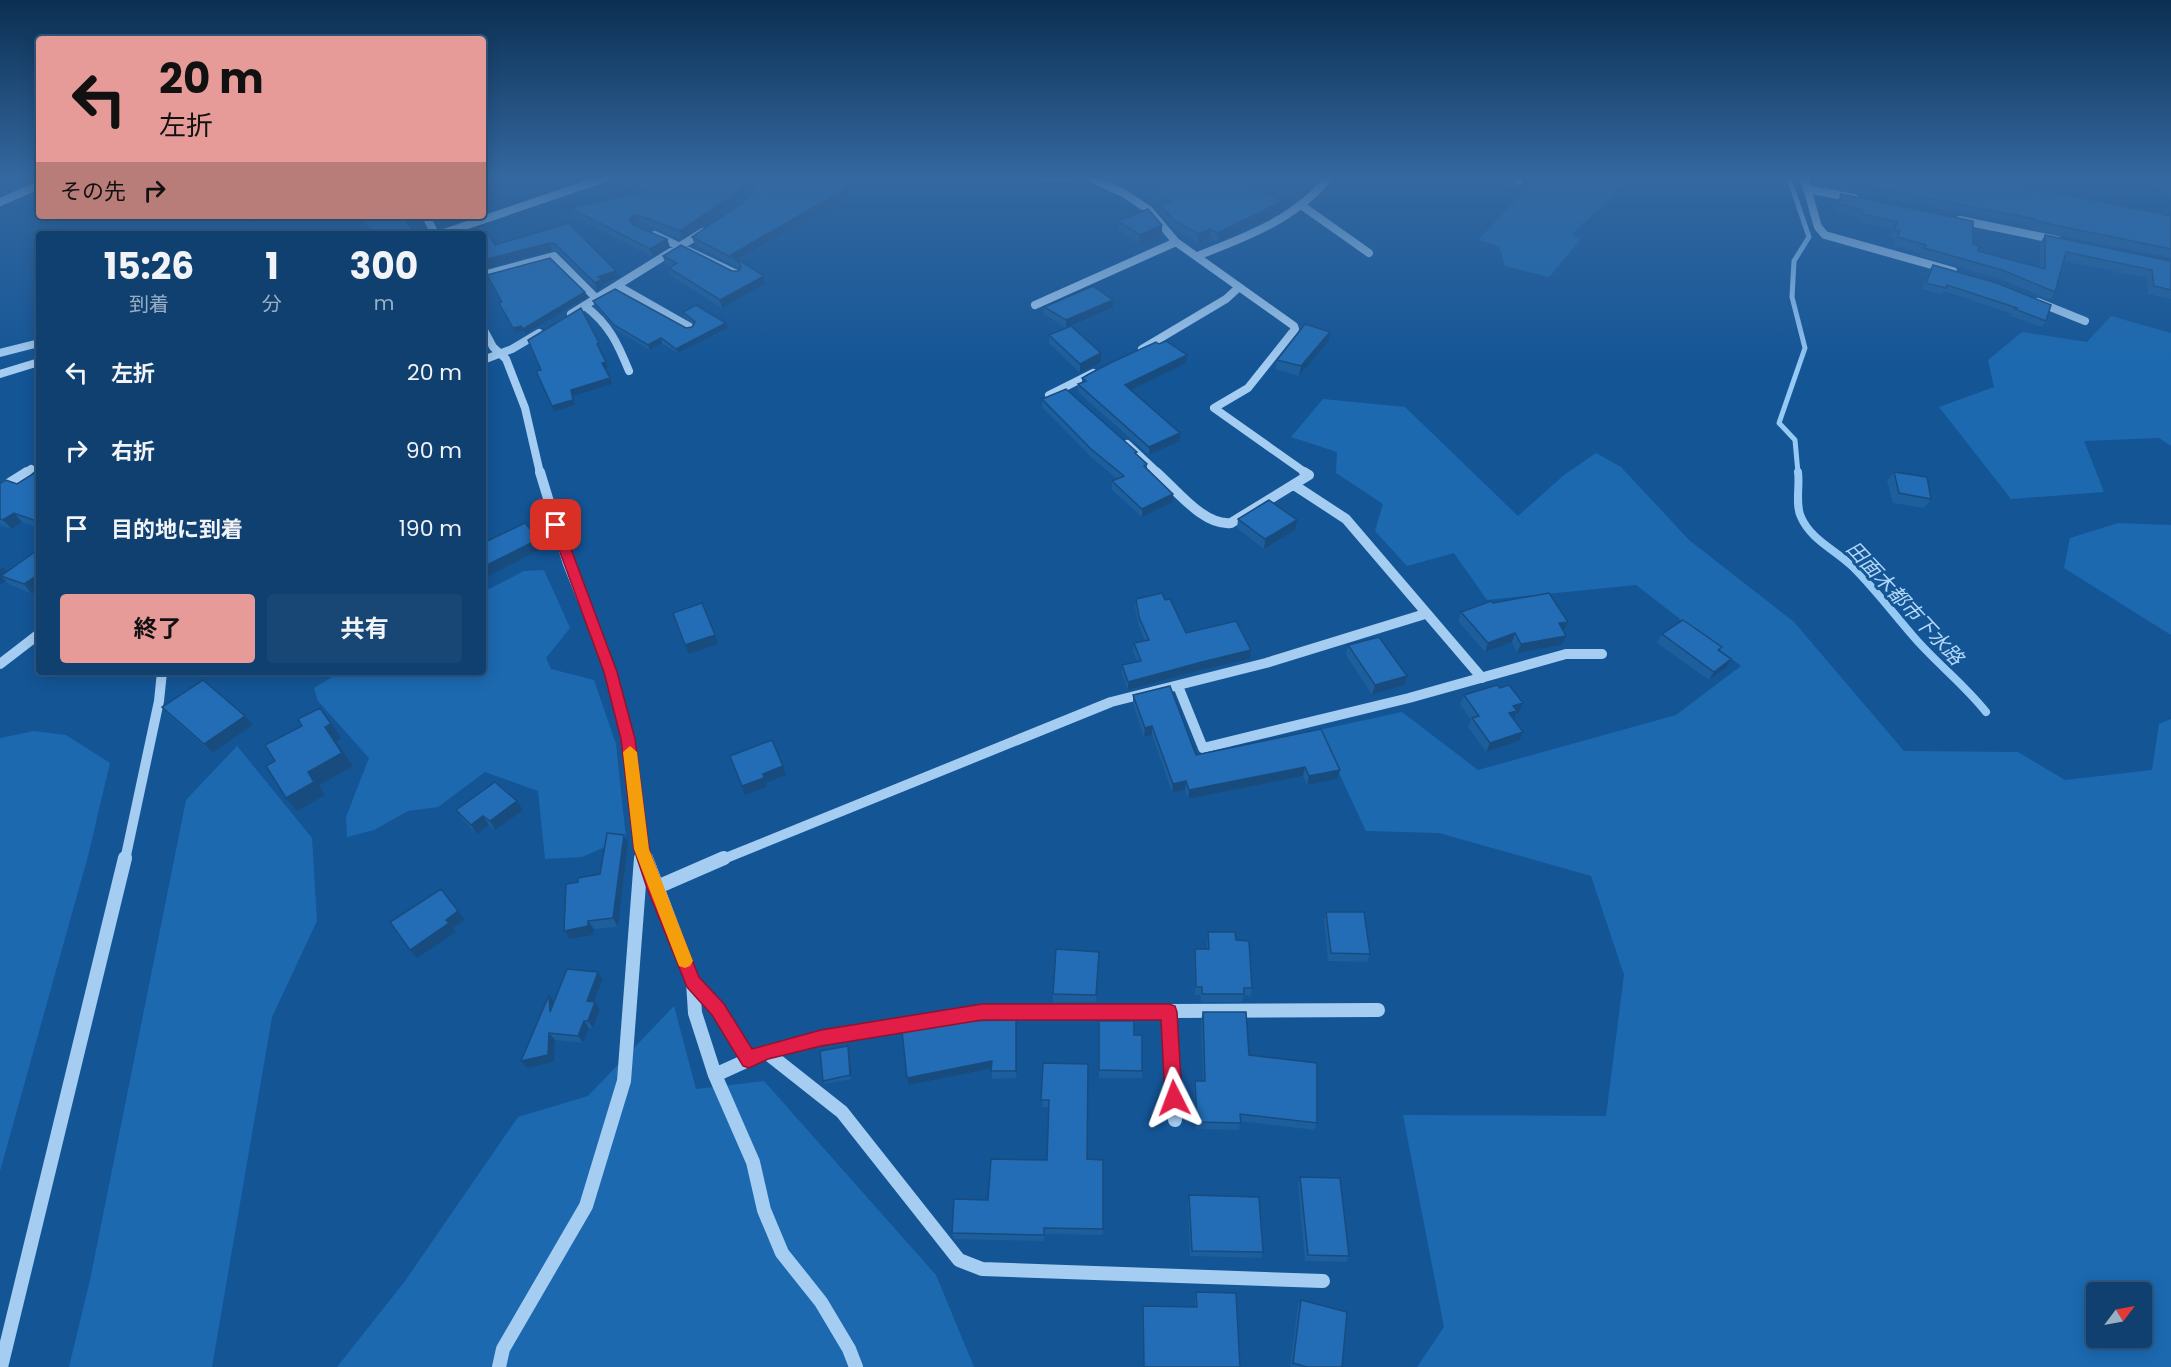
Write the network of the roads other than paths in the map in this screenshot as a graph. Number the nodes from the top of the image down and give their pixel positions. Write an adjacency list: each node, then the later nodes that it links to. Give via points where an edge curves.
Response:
1 (672, 242): 7 (street)
2 (689, 242): 7 (street)
3 (1176, 242): 9 (street); 17 (street)
4 (1230, 242): 9 (street)
5 (1353, 242): 8 (street)
6 (1849, 242): 12 (street)
7 (683, 246): 11 (street); 13 (street)
8 (1369, 253)
9 (1197, 256): 14 (street)
10 (486, 274): 16 (street, via 554,256)
11 (737, 274)
12 (1964, 275)
13 (618, 286): 16 (street); 21 (street)
14 (1238, 288): 26 (street); 38 (street, via 1295,329 1248,388 1214,408 1309,475)
15 (2025, 296): 20 (street)
16 (597, 299): 18 (street)
17 (1035, 305)
18 (585, 306): 19 (street); 31 (street, via 611,328)
19 (564, 318)
20 (2085, 321)
21 (690, 327)
22 (543, 330): 27 (street)
23 (486, 333): 27 (street)
24 (36, 344): 25 (street)
25 (0, 353)
26 (1134, 353)
27 (499, 354): 28 (street); 47 (street, via 506,359 525,408 568,564 611,672 628,739)
28 (486, 359)
29 (36, 363): 32 (street)
30 (1104, 368): 33 (street)
31 (629, 371)
32 (0, 374)
33 (1065, 388): 34 (street); 35 (street)
34 (1049, 395)
35 (1073, 396)
36 (1115, 434): 38 (street, via 1202,514 1222,524 1231,523)
37 (31, 469): 39 (street)
38 (1294, 485): 40 (street, via 1346,519)
39 (0, 489)
40 (1425, 614): 45 (street); 46 (street)
41 (36, 636): 43 (street)
42 (1602, 654): 45 (street, via 1566,654)
43 (2, 660)
44 (162, 675): 57 (street, via 138,807)
45 (1482, 678): 46 (street, via 1203,748)
46 (1178, 686): 48 (street, via 1077,714)
47 (642, 849): 48 (street); 58 (street, via 624,1081 586,1206 503,1349)
48 (655, 888): 49 (street)
49 (693, 982): 53 (street, via 718,1009); 54 (street, via 695,1013)
50 (1378, 1010): 51 (street)
51 (1169, 1012): 52 (street, via 982,1012 821,1038); 55 (street)
52 (766, 1052): 53 (street); 56 (street, via 842,1112 959,1260 982,1269)
53 (749, 1060): 54 (street)
54 (715, 1075): 59 (street, via 753,1162 764,1210 782,1253 821,1302)
55 (1175, 1120)
56 (1323, 1281)
57 (1, 1367)
58 (499, 1367)
59 (856, 1367)

